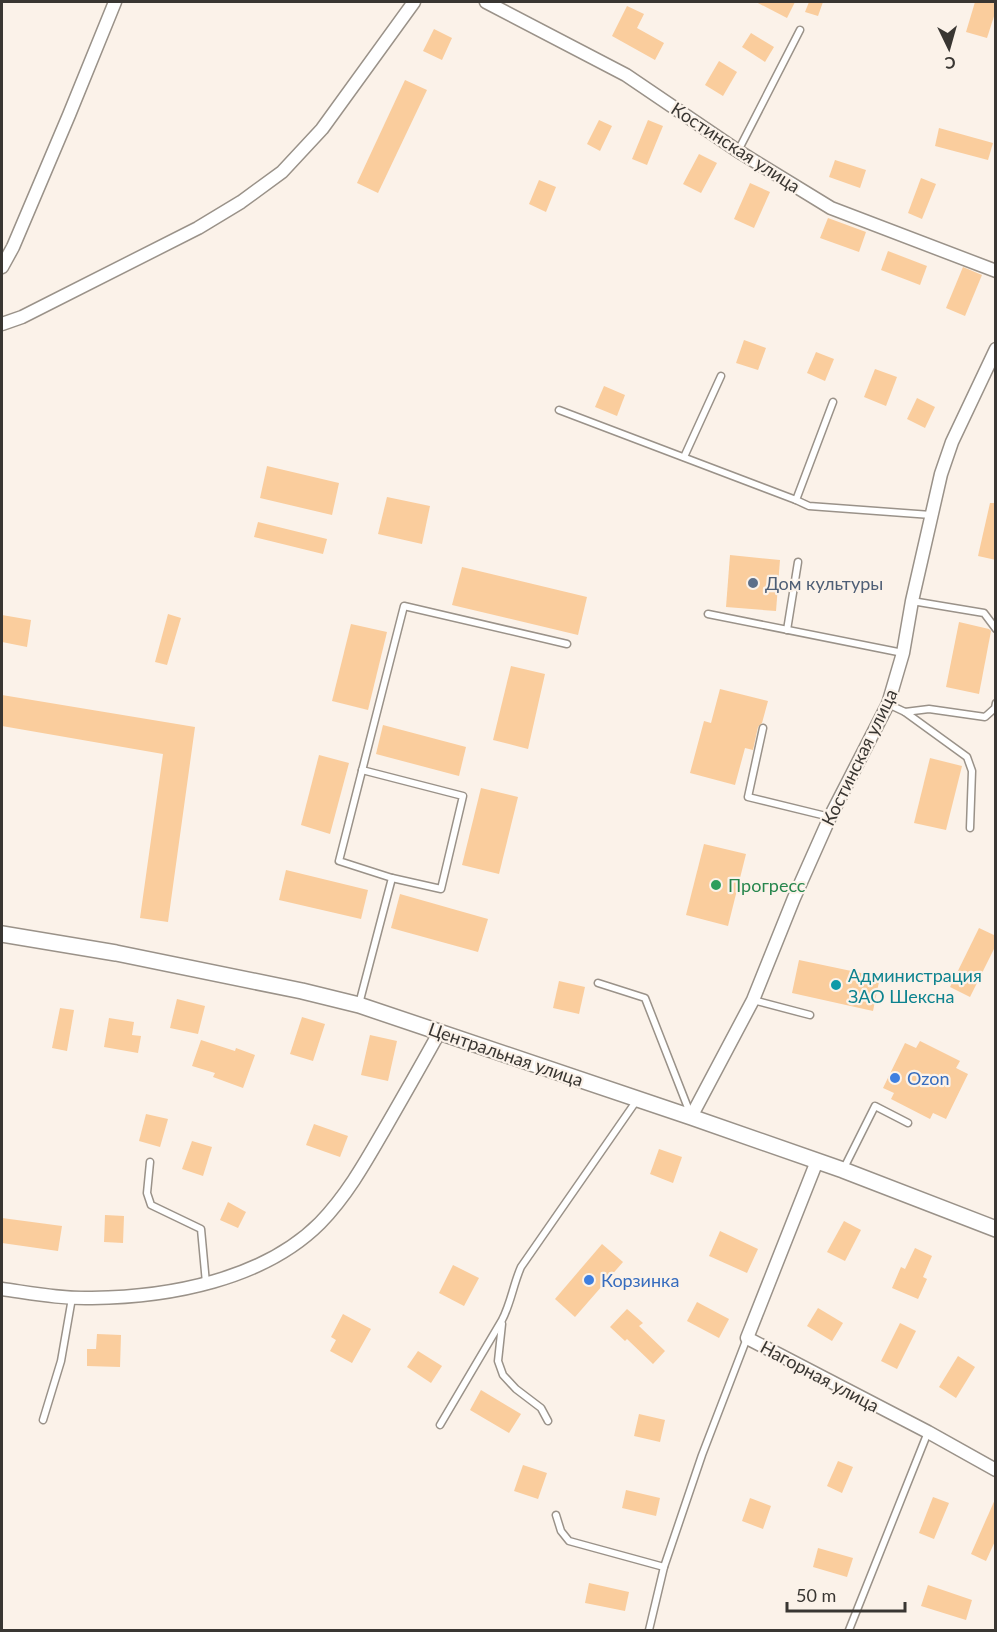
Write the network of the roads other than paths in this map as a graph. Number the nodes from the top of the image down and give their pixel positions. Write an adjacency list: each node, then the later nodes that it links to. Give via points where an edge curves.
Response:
1 (114, 2): 6 (street, via 65,126)
2 (414, 2): 8 (street, via 322,129 282,171 198,228)
3 (486, 2): 5 (street, Костинская улица, via 626,75)
4 (800, 30): 5 (lane)
5 (738, 151): 7 (street, Костинская улица, via 831,208)
6 (2, 267)
7 (996, 271)
8 (2, 324)
9 (996, 349): 15 (street, Костинская улица, via 952,442)
10 (721, 376): 13 (lane)
11 (833, 402): 14 (lane)
12 (559, 410): 13 (lane)
13 (684, 457): 14 (lane)
14 (796, 500): 15 (lane, via 809,506)
15 (931, 516): 17 (street, Костинская улица)
16 (798, 562): 20 (lane)
17 (912, 601): 19 (lane, via 984,613); 22 (street, Костинская улица)
18 (708, 614): 20 (lane)
19 (996, 629)
20 (787, 630): 22 (lane)
21 (567, 644): 27 (lane, via 404,606)
22 (903, 652): 24 (street, Костинская улица)
23 (996, 703): 25 (lane, via 984,717 929,710)
24 (888, 704): 25 (lane); 28 (street, Костинская улица)
25 (905, 712): 29 (lane, via 967,756 972,771)
26 (762, 728): 28 (lane, via 748,797)
27 (362, 770): 30 (lane, via 339,861); 30 (lane, via 463,796 441,889)
28 (830, 817): 33 (street, Костинская улица)
29 (970, 828)
30 (392, 878): 34 (lane)
31 (2, 934): 34 (street, Центральная улица, via 128,955)
32 (598, 983): 38 (lane, via 645,998)
33 (753, 1000): 35 (lane); 38 (street, Костинская улица)
34 (359, 1005): 36 (street, Центральная улица)
35 (810, 1015)
36 (440, 1031): 37 (street, Центральная улица); 44 (street, via 354,1183 319,1224 285,1252 258,1266)
37 (638, 1100): 38 (street, Центральная улица); 47 (lane, via 520,1268)
38 (691, 1117): 40 (street, Центральная улица)
39 (908, 1123): 42 (lane, via 875,1106)
40 (817, 1161): 42 (street, Центральная улица); 48 (street, Нагорная улица)
41 (150, 1162): 44 (lane, via 147,1193 151,1205 201,1229)
42 (843, 1170): 43 (street, Центральная улица)
43 (996, 1229)
44 (206, 1283): 46 (street, via 142,1294)
45 (2, 1289): 46 (street)
46 (72, 1297): 49 (lane, via 61,1361)
47 (502, 1320): 50 (lane, via 498,1361 503,1375 541,1408); 51 (lane)
48 (747, 1338): 52 (street, Нагорная улица); 55 (lane)
49 (43, 1420)
50 (548, 1421)
51 (440, 1425)
52 (928, 1432): 53 (street, Нагорная улица); 57 (lane)
53 (996, 1470)
54 (556, 1515): 55 (lane, via 569,1541)
55 (664, 1567): 56 (lane)
56 (649, 1630)
57 (849, 1630)

